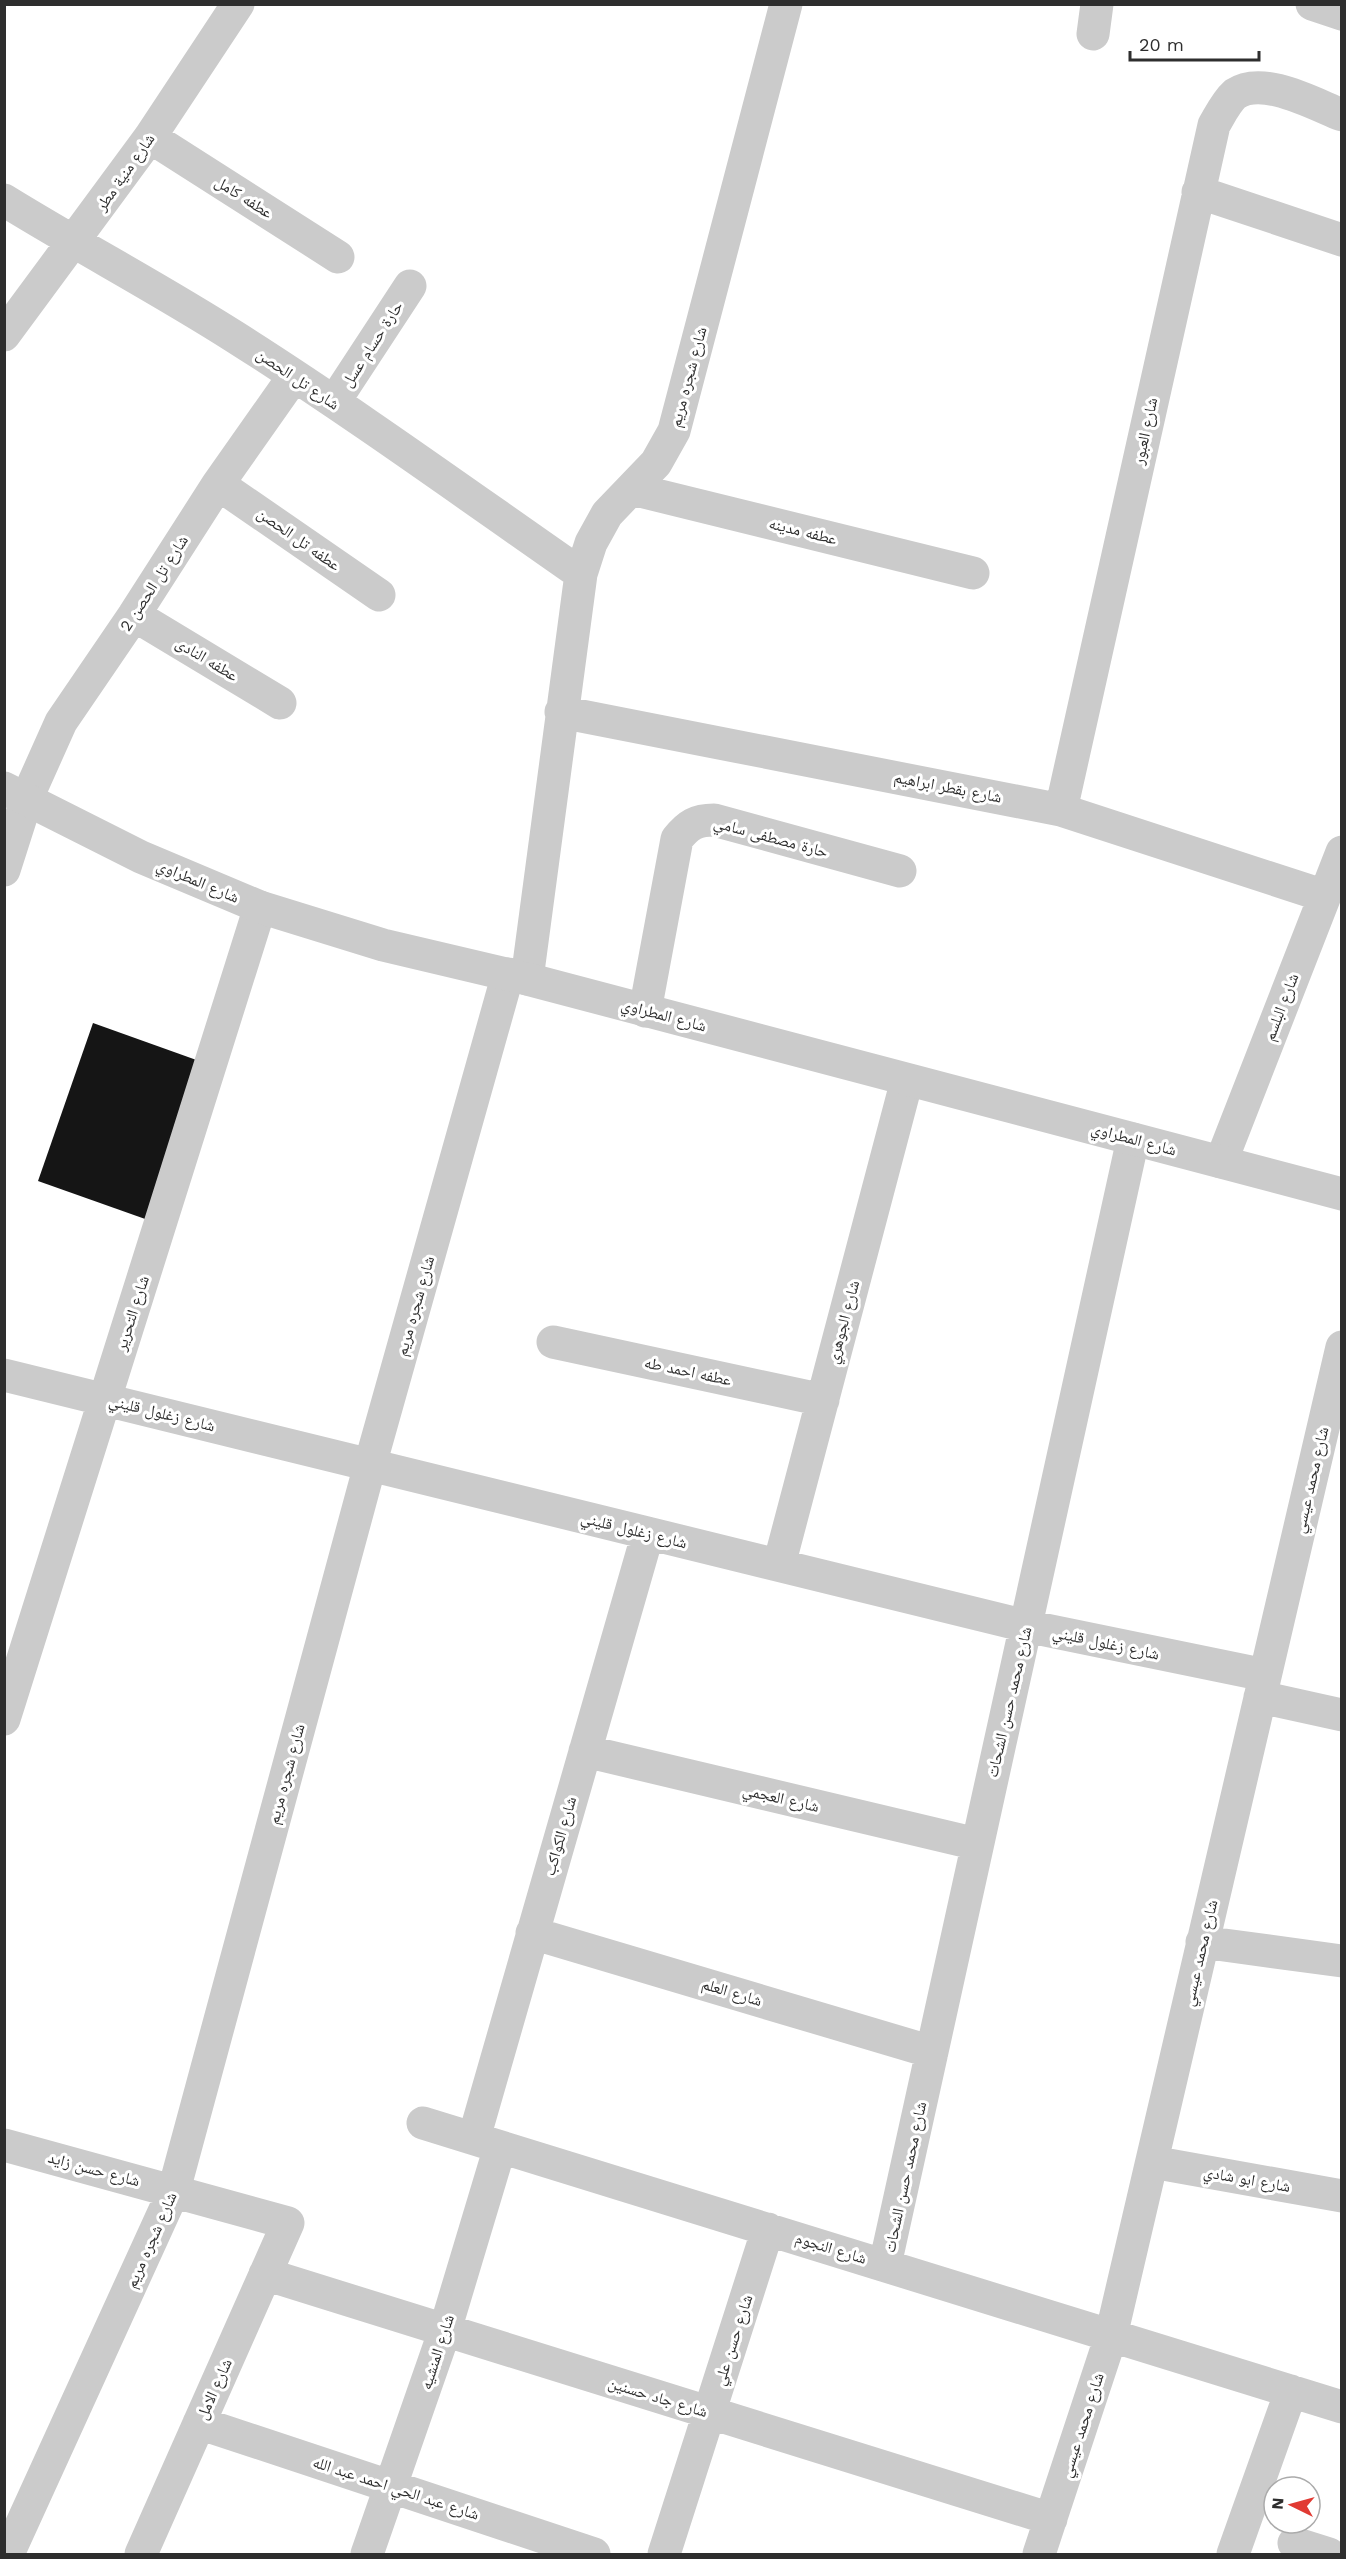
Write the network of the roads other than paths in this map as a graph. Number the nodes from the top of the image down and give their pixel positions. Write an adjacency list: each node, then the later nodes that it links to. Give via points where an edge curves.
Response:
1 (238, 4): 6 (street, شارع منية مطر)
2 (786, 4): 17 (street, شارع شجره مريم, via 674,431 656,463)
3 (1312, 4): 4 (street)
4 (1341, 14)
5 (1341, 115): 7 (street, شارع العبور, via 1270,87 1252,87 1235,94 1214,125)
6 (150, 138): 10 (street, شارع منية مطر); 11 (street, عطفه كامل)
7 (1197, 192): 9 (street); 25 (street, شارع العبور)
8 (4, 200): 10 (street, شارع تل الحصن)
9 (1341, 240)
10 (74, 243): 13 (street, شارع منية مطر); 14 (street, شارع تل الحصن)
11 (338, 256)
12 (410, 286): 15 (street, حارة حسام عسل)
13 (4, 335)
14 (294, 376): 15 (street, شارع تل الحصن); 16 (street, شارع تل الحصن 2)
15 (334, 402): 19 (street, شارع تل الحصن)
16 (218, 483): 20 (street, عطفه تل الحصن); 21 (street, شارع تل الحصن 2)
17 (632, 489): 18 (street, عطفه مدينه); 19 (street, شارع شجره مريم, via 607,514 591,543)
18 (973, 573)
19 (581, 574): 23 (street, شارع شجره مريم)
20 (379, 595)
21 (134, 615): 22 (street, عطفه النادى); 24 (street, شارع تل الحصن 2)
22 (280, 703)
23 (561, 712): 25 (street, شارع بقطر ابراهيم); 31 (street, شارع شجره مريم)
24 (16, 793): 27 (street, شارع تل الحصن 2); 30 (street, شارع المطراوي, via 141,857)
25 (1061, 810): 29 (street, شارع بقطر ابراهيم)
26 (1341, 852): 29 (street, شارع البلسم)
27 (4, 870)
28 (900, 871): 32 (street, حارة مصطفى سامي, via 714,820 699,820 686,827 677,840)
29 (1325, 896): 35 (street, شارع البلسم)
30 (260, 907): 31 (street, شارع المطراوي, via 383,945); 40 (street, شارع التحرير)
31 (517, 976): 32 (street, شارع المطراوي); 42 (street, شارع شجره مريم)
32 (645, 1011): 33 (street, شارع المطراوي)
33 (908, 1080): 34 (street, شارع المطراوي); 41 (street, شارع الجوهري)
34 (1132, 1139): 35 (street, شارع المطراوي); 45 (street, شارع محمد حسن الشحات)
35 (1221, 1162): 36 (street, شارع المطراوي)
36 (1341, 1194)
37 (553, 1342): 41 (street, عطفه احمد طه)
38 (1341, 1347): 46 (street, شارع محمد عيسي)
39 (4, 1375): 40 (street, شارع زغلول قليني)
40 (104, 1399): 42 (street, شارع زغلول قليني); 48 (street, شارع التحرير)
41 (823, 1400): 44 (street, شارع الجوهري)
42 (370, 1465): 43 (street, شارع زغلول قليني); 59 (street, شارع شجره مريم)
43 (648, 1533): 44 (street, شارع زغلول قليني); 49 (street, شارع الكواكب)
44 (779, 1565): 45 (street, شارع زغلول قليني)
45 (1026, 1626): 46 (street, شارع زغلول قليني); 50 (street, شارع محمد حسن الشحات)
46 (1262, 1686): 47 (street, شارع زغلول قليني); 52 (street, شارع محمد عيسي)
47 (1341, 1715)
48 (4, 1719)
49 (585, 1751): 50 (street, شارع العجمي); 51 (street, شارع الكواكب)
50 (977, 1844): 54 (street, شارع محمد حسن الشحات)
51 (532, 1933): 54 (street, شارع العلم); 56 (street, شارع الكواكب)
52 (1202, 1942): 53 (street); 58 (street, شارع محمد عيسي)
53 (1341, 1961)
54 (932, 2052): 63 (street, شارع محمد حسن الشحات)
55 (423, 2123): 56 (street, شارع النجوم)
56 (487, 2143): 62 (street, شارع النجوم); 65 (street, شارع المنشيه)
57 (4, 2145): 59 (street, شارع حسن زايد)
58 (1152, 2162): 60 (street, شارع ابو شادي); 66 (street, شارع محمد عيسي)
59 (174, 2190): 61 (street, شارع حسن زايد); 74 (street, شارع شجره مريم)
60 (1341, 2196)
61 (288, 2223): 64 (street, شارع الامل)
62 (768, 2229): 63 (street, شارع النجوم); 69 (street, شارع حسن علي)
63 (885, 2265): 66 (street, شارع النجوم)
64 (265, 2274): 65 (street, شارع جاد حسنين); 70 (street, شارع الامل)
65 (445, 2330): 69 (street, شارع جاد حسنين); 71 (street, شارع المنشيه)
66 (1112, 2336): 67 (street, شارع النجوم); 72 (street, شارع محمد عيسي)
67 (1291, 2391): 68 (street, شارع النجوم); 80 (street)
68 (1341, 2407)
69 (709, 2413): 72 (street, شارع جاد حسنين); 78 (street, شارع حسن علي)
70 (199, 2423): 71 (street, شارع عبد الحي احمد عبد الله); 75 (street, شارع الامل)
71 (391, 2487): 76 (street, شارع المنشيه); 77 (street, شارع عبد الحي احمد عبد الله)
72 (1051, 2519): 79 (street, شارع محمد عيسي)
73 (1294, 2543): 81 (street)
74 (8, 2554)
75 (141, 2554)
76 (367, 2554)
77 (594, 2554)
78 (664, 2554)
79 (1040, 2554)
80 (1233, 2554)
81 (1329, 2554)

